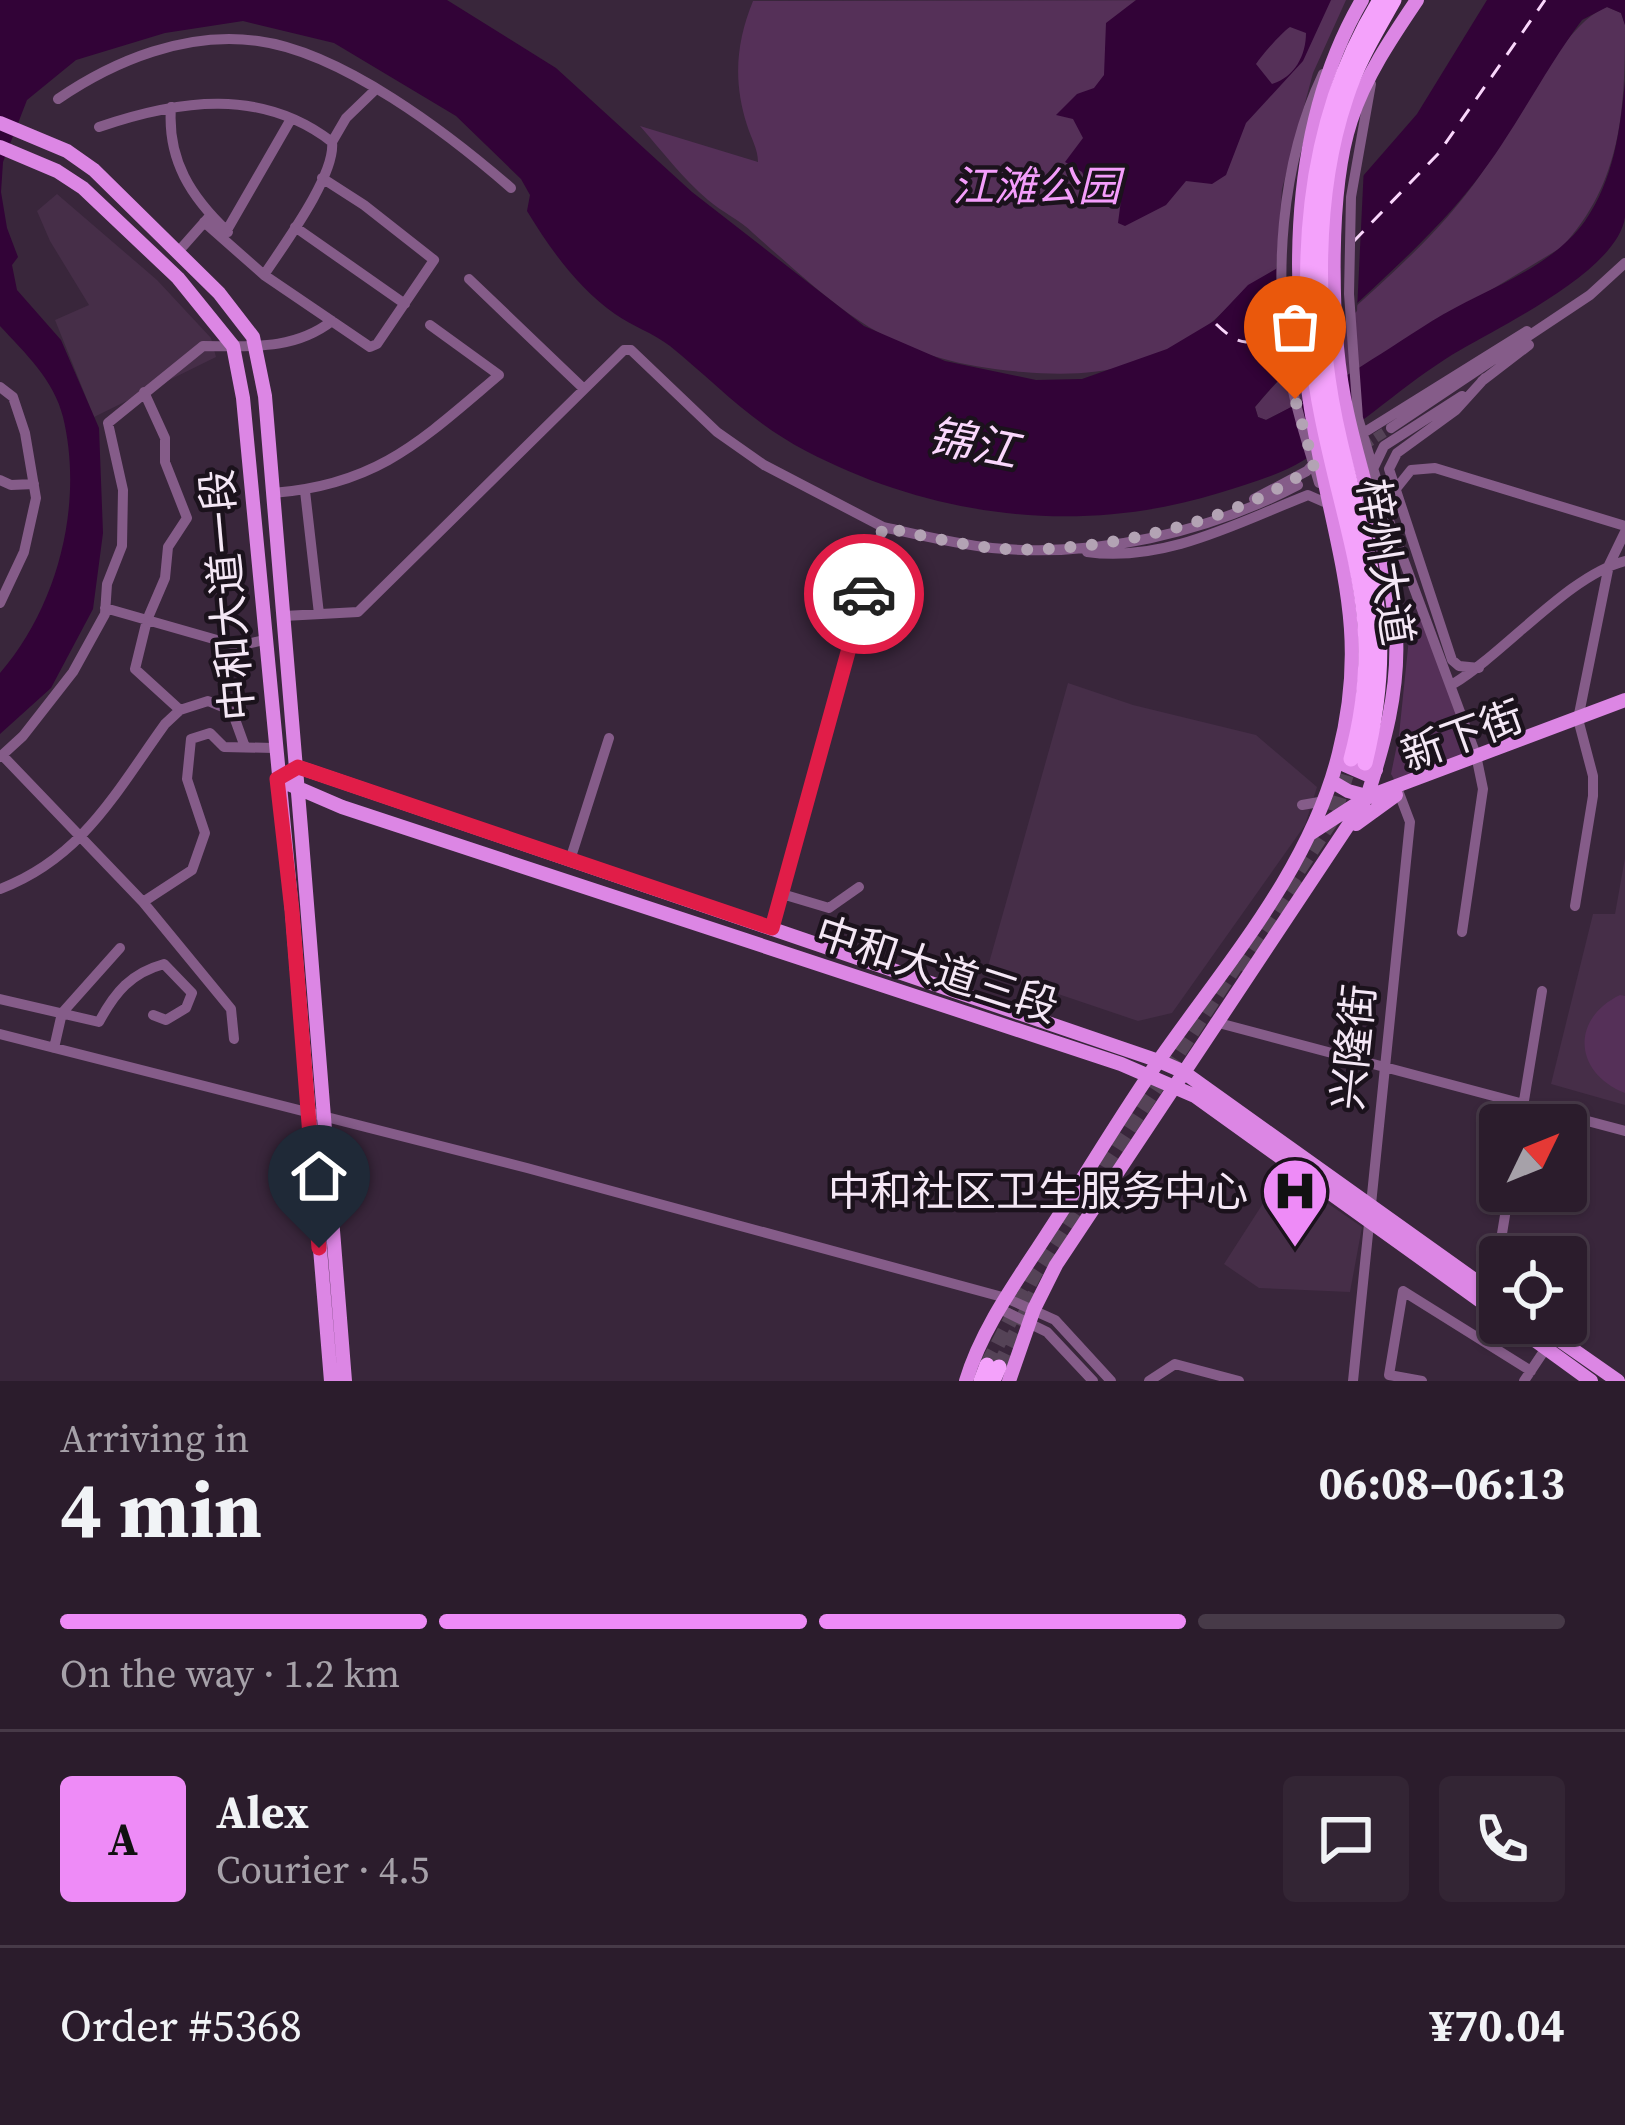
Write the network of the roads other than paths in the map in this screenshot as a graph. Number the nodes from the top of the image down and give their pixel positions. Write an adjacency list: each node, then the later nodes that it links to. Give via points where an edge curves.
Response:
1 (1362, 0): 15 (main road, via 1336,51)
2 (1380, 0): 15 (highway, via 1342,72)
3 (1394, 0): 7 (highway)
4 (1417, 0): 5 (main road)
5 (1393, 35): 7 (main road); 15 (main road, via 1349,126)
6 (375, 89): 8 (street, via 291,49 210,41 132,57); 13 (street); 17 (street)
7 (1346, 96): 15 (highway)
8 (58, 98)
9 (171, 107): 10 (street, via 245,103); 12 (street); 18 (street, via 173,156)
10 (291, 118): 13 (street); 20 (street)
11 (0, 123): 21 (main road, via 67,151)
12 (99, 128)
13 (332, 142): 16 (street)
14 (0, 147): 29 (main road, 中和大道一段, via 57,171 103,205)
15 (1327, 153): 36 (highway, 梓州大道, via 1322,289); 36 (street, via 1349,294); 36 (main road, via 1299,289 1302,354)
16 (322, 178): 19 (street); 25 (street, via 434,260)
17 (511, 188)
18 (207, 219): 20 (street); 21 (street)
19 (295, 227): 23 (street); 25 (street)
20 (225, 236): 23 (street)
21 (177, 253): 30 (main road, via 236,311)
22 (1625, 263): 27 (street)
23 (264, 275): 26 (street)
24 (469, 279): 33 (street)
25 (405, 304): 26 (street, via 370,347)
26 (332, 321): 30 (street, via 302,340)
27 (1547, 325): 31 (street); 35 (street)
28 (430, 326): 41 (street, via 499,375 408,452 358,477)
29 (233, 346): 30 (street); 34 (street, via 202,346); 55 (main road, 中和大道一段)
30 (256, 348): 43 (main road, 中和大道一段)
31 (1485, 378): 35 (street); 42 (street, via 1397,453 1389,469)
32 (0, 387): 39 (street, via 13,397)
33 (584, 389): 46 (street, via 632,350 717,432); 52 (street, via 358,612)
34 (144, 392): 51 (street, via 109,423 123,490 122,546); 54 (street, via 187,518 167,547 165,578)
35 (1390, 429): 36 (street); 37 (street)
36 (1336, 443): 37 (street); 40 (street); 44 (main road); 45 (main road); 66 (highway, 梓州大道, via 1370,555 1381,627 1377,711)
37 (1373, 467): 44 (street); 57 (street)
38 (0, 480): 39 (street)
39 (34, 484): 50 (street, via 24,552)
40 (1301, 485): 45 (street); 46 (street, via 1204,525 1066,549 991,548)
41 (305, 490): 43 (street); 52 (street)
42 (1394, 490): 47 (street, via 1411,470 1435,468); 56 (street, via 1452,660)
43 (273, 493): 53 (main road, 中和大道一段)
44 (1369, 493): 66 (main road, via 1390,583 1394,691)
45 (1328, 507): 66 (main road, via 1351,608)
46 (883, 527): 81 (street)
47 (1625, 529): 49 (street)
48 (1625, 561): 49 (street)
49 (1609, 565): 56 (street); 60 (street)
50 (0, 603)
51 (105, 608): 54 (street); 64 (street, via 73,672)
52 (319, 614): 53 (street)
53 (284, 616): 67 (main road, 中和大道一段)
54 (147, 620): 55 (street, via 238,646); 59 (street, via 135,669)
55 (264, 640): 63 (main road, 中和大道一段)
56 (1479, 668): 57 (street)
57 (1453, 684): 65 (street)
58 (1625, 704): 60 (main road, 新下街)
59 (180, 710): 62 (street, via 208,700 232,711); 76 (street)
60 (1579, 723): 65 (main road, 新下街); 83 (street, via 1593,796)
61 (609, 738): 78 (street)
62 (244, 747): 63 (street); 82 (street, via 224,747 210,733 191,739 187,779 205,833 192,870)
63 (274, 748): 68 (main road, 中和大道一段)
64 (1, 756): 76 (street)
65 (1477, 759): 71 (main road, 新下街); 72 (main road, 新下街); 85 (street, via 1483,789)
66 (1357, 762): 69 (main road); 72 (main road)
67 (298, 767): 68 (main road); 70 (main road, 中和大道一段); 78 (main road)
68 (277, 779): 70 (main road, 中和大道三段); 99 (main road, 中和大道一段)
69 (1331, 781): 72 (main road); 73 (main road)
70 (299, 791): 96 (main road, 中和大道三段); 99 (main road, 中和大道一段)
71 (1393, 796): 72 (main road); 77 (main road, 新下街); 95 (street, 兴隆街, via 1410,822)
72 (1367, 797): 75 (main road, 新下街); 77 (main road)
73 (1325, 801): 74 (street); 75 (main road)
74 (1302, 805)
75 (1310, 834): 96 (main road)
76 (83, 838): 80 (street, via 56,862); 82 (street)
77 (1335, 844): 91 (main road)
78 (570, 860): 84 (main road)
79 (859, 887): 81 (street, via 829,908)
80 (0, 889)
81 (782, 894): 84 (street)
82 (143, 902): 93 (street, via 231,1010)
83 (1575, 906)
84 (772, 928): 96 (main road)
85 (1462, 932)
86 (120, 948): 89 (street)
87 (1542, 991): 98 (street)
88 (0, 999): 89 (street)
89 (62, 1013): 90 (street, via 99,1022 113,995 141,970 164,964 192,993 186,1008 166,1020); 94 (street)
90 (154, 1015)
91 (1215, 1022): 95 (street); 97 (main road)
92 (0, 1034): 94 (street)
93 (234, 1039)
94 (54, 1048): 99 (street)
95 (1384, 1066): 98 (street); 101 (street, 兴隆街)
96 (1154, 1068): 97 (main road); 103 (main road)
97 (1178, 1078): 101 (main road); 104 (main road, via 1056,1265)
98 (1523, 1103): 100 (street)
99 (315, 1116): 103 (street); 110 (main road, 中和大道一段); 111 (main road, 中和大道一段)
100 (1625, 1131)
101 (1370, 1214): 102 (main road); 117 (street, 兴隆街)
102 (1479, 1289)
103 (1003, 1304): 104 (street); 112 (main road)
104 (1032, 1316): 108 (main road); 113 (street); 114 (street, via 1055,1320)
105 (1540, 1344): 107 (main road)
106 (1565, 1344): 120 (main road)
107 (1546, 1348): 109 (street); 119 (main road)
108 (994, 1375)
109 (1527, 1376): 118 (street, via 1403,1292 1389,1375)
110 (331, 1381)
111 (345, 1381)
112 (966, 1381)
113 (1093, 1381)
114 (1111, 1381)
115 (1149, 1381): 116 (street, via 1175,1364)
116 (1239, 1381)
117 (1352, 1381)
118 (1422, 1381)
119 (1592, 1381)
120 (1618, 1381)

